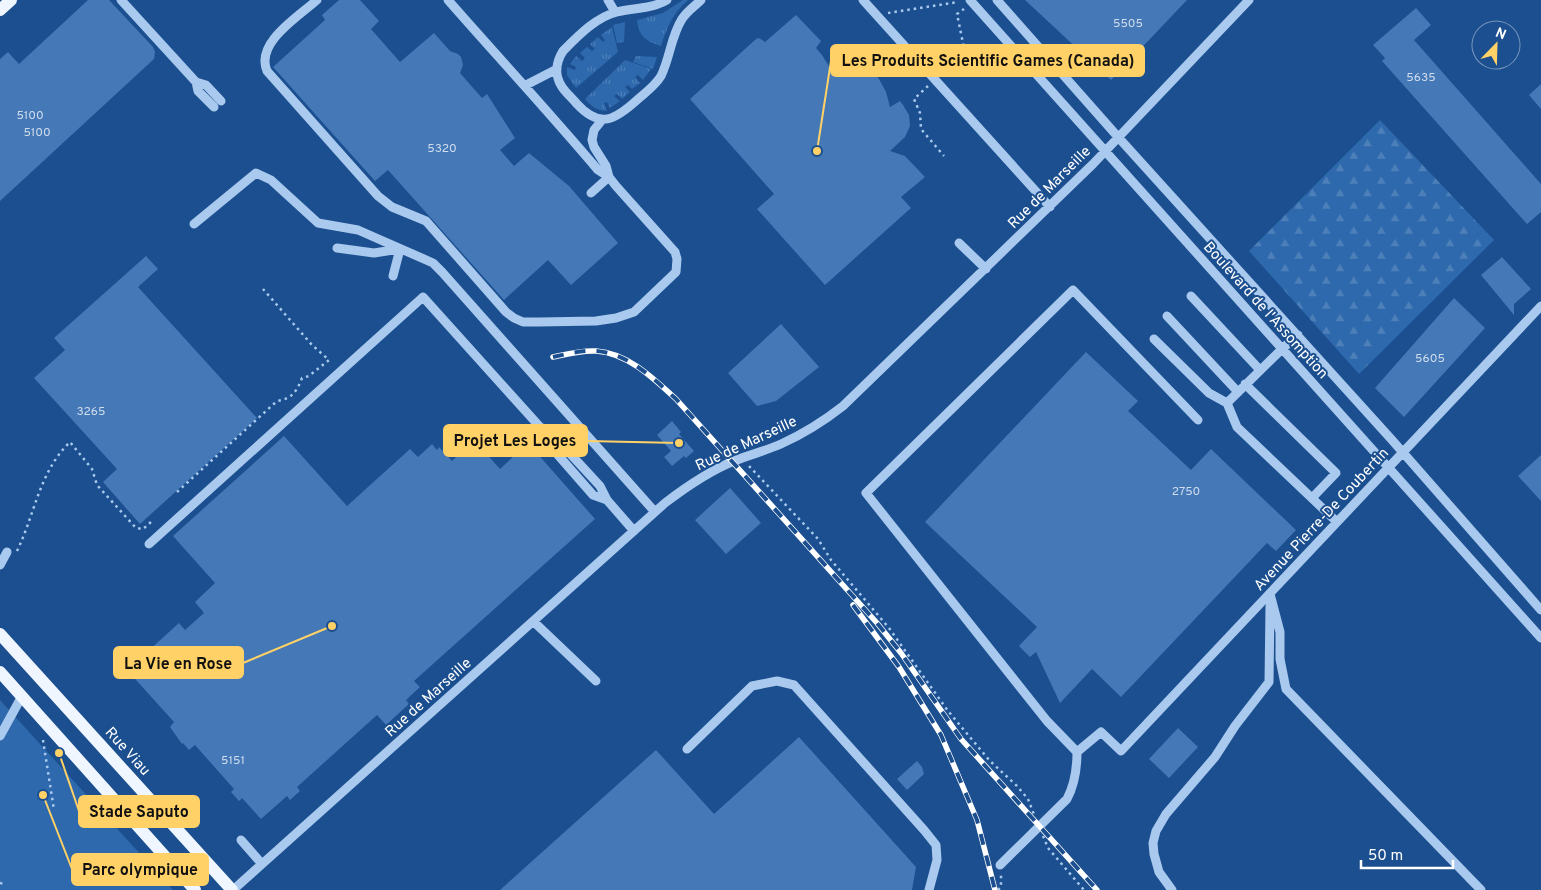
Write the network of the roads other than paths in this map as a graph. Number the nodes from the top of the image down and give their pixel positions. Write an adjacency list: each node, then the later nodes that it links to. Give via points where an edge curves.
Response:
1 (11, 0): 12 (main road)
2 (121, 0): 16 (street, via 196,82 198,91)
3 (317, 0): 20 (street, via 270,43 264,63 267,72 378,196 392,207 426,221 514,318 523,322 539,322 616,318 634,312 676,272 678,260 675,252)
4 (448, 0): 15 (street)
5 (608, 0): 13 (street)
6 (667, 0): 13 (street)
7 (701, 0): 17 (street, via 680,22 655,84 623,113)
8 (863, 0): 22 (street)
9 (997, 0): 18 (street, Boulevard de l'Assomption)
10 (1249, 0): 18 (street, Rue de Marseille)
11 (968, 4): 19 (street, Boulevard de l'Assomption)
12 (0, 10)
13 (615, 12): 14 (street, via 600,18 568,46)
14 (557, 68): 15 (street); 17 (street, via 562,86 586,113)
15 (526, 85): 20 (street, via 598,170)
16 (217, 104)
17 (602, 120): 20 (street, via 594,130 592,140)
18 (1118, 138): 19 (street, Rue de Marseille); 32 (street, Boulevard de l'Assomption)
19 (1105, 152): 22 (street, Rue de Marseille); 34 (street, Boulevard de l'Assomption)
20 (609, 177): 21 (street)
21 (591, 193)
22 (1050, 206): 27 (street, Rue de Marseille)
23 (194, 224): 26 (street, via 256,173 271,180 318,223 358,230)
24 (959, 242): 27 (street)
25 (337, 248): 26 (street, via 374,253)
26 (400, 248): 28 (street); 43 (street, via 442,272)
27 (986, 269): 43 (street, Rue de Marseille, via 843,406 789,440 742,458 697,481)
28 (393, 276)
29 (1191, 296): 35 (street)
30 (1541, 306): 40 (street, Avenue Pierre-De Coubertin)
31 (1166, 316): 37 (street)
32 (1298, 335): 34 (street); 40 (street, Boulevard de l'Assomption)
33 (1154, 339): 38 (street, via 1209,393)
34 (1282, 348): 35 (street); 41 (street, Boulevard de l'Assomption)
35 (1260, 370): 36 (street)
36 (1245, 384): 37 (street); 42 (street, via 1336,473)
37 (1238, 392): 38 (street)
38 (1227, 402): 42 (street, via 1237,427)
39 (1198, 420): 59 (street, via 1073,290 866,493 1047,721)
40 (1403, 452): 41 (street, Avenue Pierre-De Coubertin); 50 (street, Boulevard de l'Assomption)
41 (1388, 467): 44 (street, Avenue Pierre-De Coubertin); 53 (street, Boulevard de l'Assomption)
42 (1312, 498): 44 (street)
43 (655, 512): 45 (street, Rue de Marseille)
44 (1337, 522): 49 (street, Avenue Pierre-De Coubertin)
45 (634, 531): 46 (street, via 607,500 593,494 544,440 540,427 423,297); 51 (street, Rue de Marseille)
46 (149, 544)
47 (8, 552): 48 (street)
48 (0, 564)
49 (1270, 594): 59 (street, Avenue Pierre-De Coubertin, via 1121,751 1102,732); 66 (street, via 1269,682 1156,831 1153,842 1158,872); 67 (street, via 1280,632 1280,659 1286,689)
50 (1541, 610)
51 (534, 622): 55 (street); 61 (street, Rue de Marseille)
52 (0, 634): 64 (main road, Rue Viau)
53 (1541, 638)
54 (0, 672): 56 (main road)
55 (596, 681)
56 (22, 696): 57 (street); 63 (main road)
57 (0, 736)
58 (686, 749): 65 (street, via 752,686 777,681 794,685 936,845 937,860)
59 (1077, 752): 62 (street, via 1073,788 1066,799)
60 (241, 840): 61 (street)
61 (262, 864): 64 (street, Rue de Marseille)
62 (1000, 865)
63 (195, 890)
64 (233, 890)
65 (929, 890)
66 (1172, 890)
67 (1481, 890)

